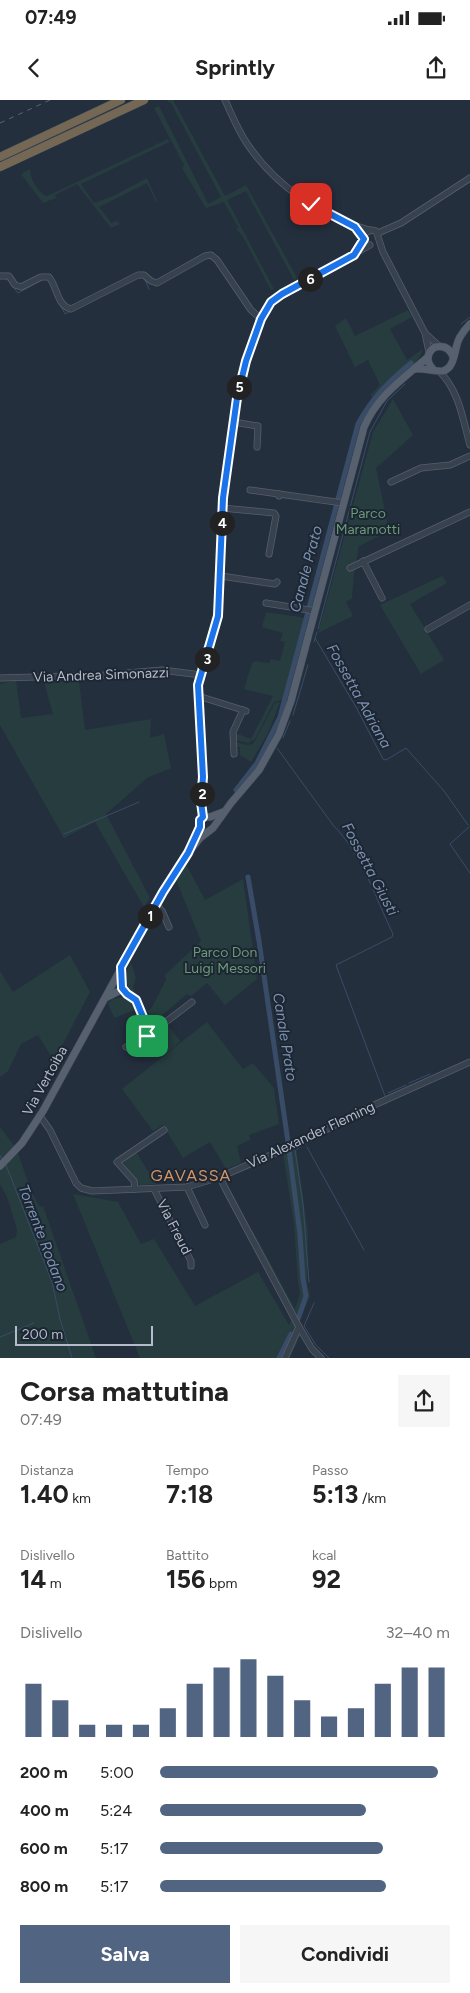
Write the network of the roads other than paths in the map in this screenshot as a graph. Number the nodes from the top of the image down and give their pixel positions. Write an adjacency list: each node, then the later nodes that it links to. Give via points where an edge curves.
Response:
1 (121, 100): 4 (highway)
2 (144, 100): 5 (highway)
3 (225, 100): 7 (street, via 252,150 283,184 311,204)
4 (0, 156)
5 (0, 167)
6 (470, 178): 9 (street)
7 (355, 227): 8 (street); 10 (street)
8 (369, 230): 9 (street, via 374,230); 10 (street)
9 (378, 236): 11 (street); 12 (street)
10 (364, 238): 11 (street); 13 (street)
11 (371, 245): 12 (street); 13 (street)
12 (383, 252): 17 (street)
13 (354, 255): 15 (street, via 282,294 271,302)
14 (0, 276): 15 (street, via 9,276 15,285 21,287 41,277 49,277 62,304 71,309 138,275 157,283 211,255)
15 (261, 319): 26 (street, via 242,374)
16 (470, 324): 18 (main road)
17 (425, 333): 19 (street); 20 (street)
18 (460, 337): 19 (main road); 21 (main road)
19 (442, 347): 20 (main road); 21 (main road, via 449,349)
20 (429, 355): 23 (main road); 24 (main road, via 429,364)
21 (453, 357): 22 (main road)
22 (450, 367): 24 (main road); 25 (street)
23 (415, 368): 24 (main road); 32 (main road, via 395,383 370,414)
24 (436, 370): 25 (street)
25 (449, 382): 27 (street)
26 (234, 422): 28 (street, via 258,426); 33 (street)
27 (470, 445)
28 (257, 447)
29 (470, 456): 30 (street, via 450,465 421,468)
30 (392, 482)
31 (250, 490): 32 (street)
32 (339, 502): 43 (main road)
33 (222, 508): 35 (street, via 275,514); 38 (street)
34 (470, 512): 36 (street)
35 (269, 554)
36 (363, 561): 37 (street); 40 (street)
37 (350, 568)
38 (221, 576): 39 (street); 45 (street, via 218,616)
39 (277, 582)
40 (382, 598)
41 (266, 604): 43 (street)
42 (470, 605): 44 (street)
43 (312, 610): 49 (main road, via 282,727 258,770)
44 (428, 629)
45 (201, 675): 46 (street, Via Andrea Simonazzi, via 162,670); 47 (street)
46 (0, 678)
47 (198, 696): 48 (street, via 245,711 233,732); 50 (street, via 203,777 201,802)
48 (234, 754)
49 (225, 810): 50 (main road); 51 (main road)
50 (207, 817): 51 (main road); 52 (main road, via 200,820)
51 (214, 826): 53 (main road)
52 (200, 827): 53 (main road); 54 (main road)
53 (207, 831): 54 (main road)
54 (188, 853): 55 (main road)
55 (156, 904): 56 (street); 57 (main road, via 121,967)
56 (169, 927)
57 (119, 989): 59 (street, via 136,1000); 62 (main road, Via Vertoiba, via 103,1001)
58 (192, 1002): 59 (street)
59 (150, 1032): 60 (street, via 140,1042)
60 (126, 1047)
61 (470, 1062): 65 (street, Via Alexander Fleming)
62 (40, 1116): 64 (main road, Via Vertoiba, via 18,1149); 68 (street, Via Alexander Fleming, via 78,1186 92,1190)
63 (164, 1130): 68 (street, via 117,1162 134,1181)
64 (0, 1166)
65 (220, 1177): 66 (street, Via Alexander Fleming); 71 (street)
66 (187, 1187): 67 (street, Via Alexander Fleming); 69 (street)
67 (154, 1188): 68 (street, Via Alexander Fleming); 70 (street, Via Freud)
68 (135, 1189)
69 (205, 1225)
70 (191, 1266)
71 (299, 1327): 72 (street); 73 (street)
72 (285, 1358)
73 (321, 1358)

